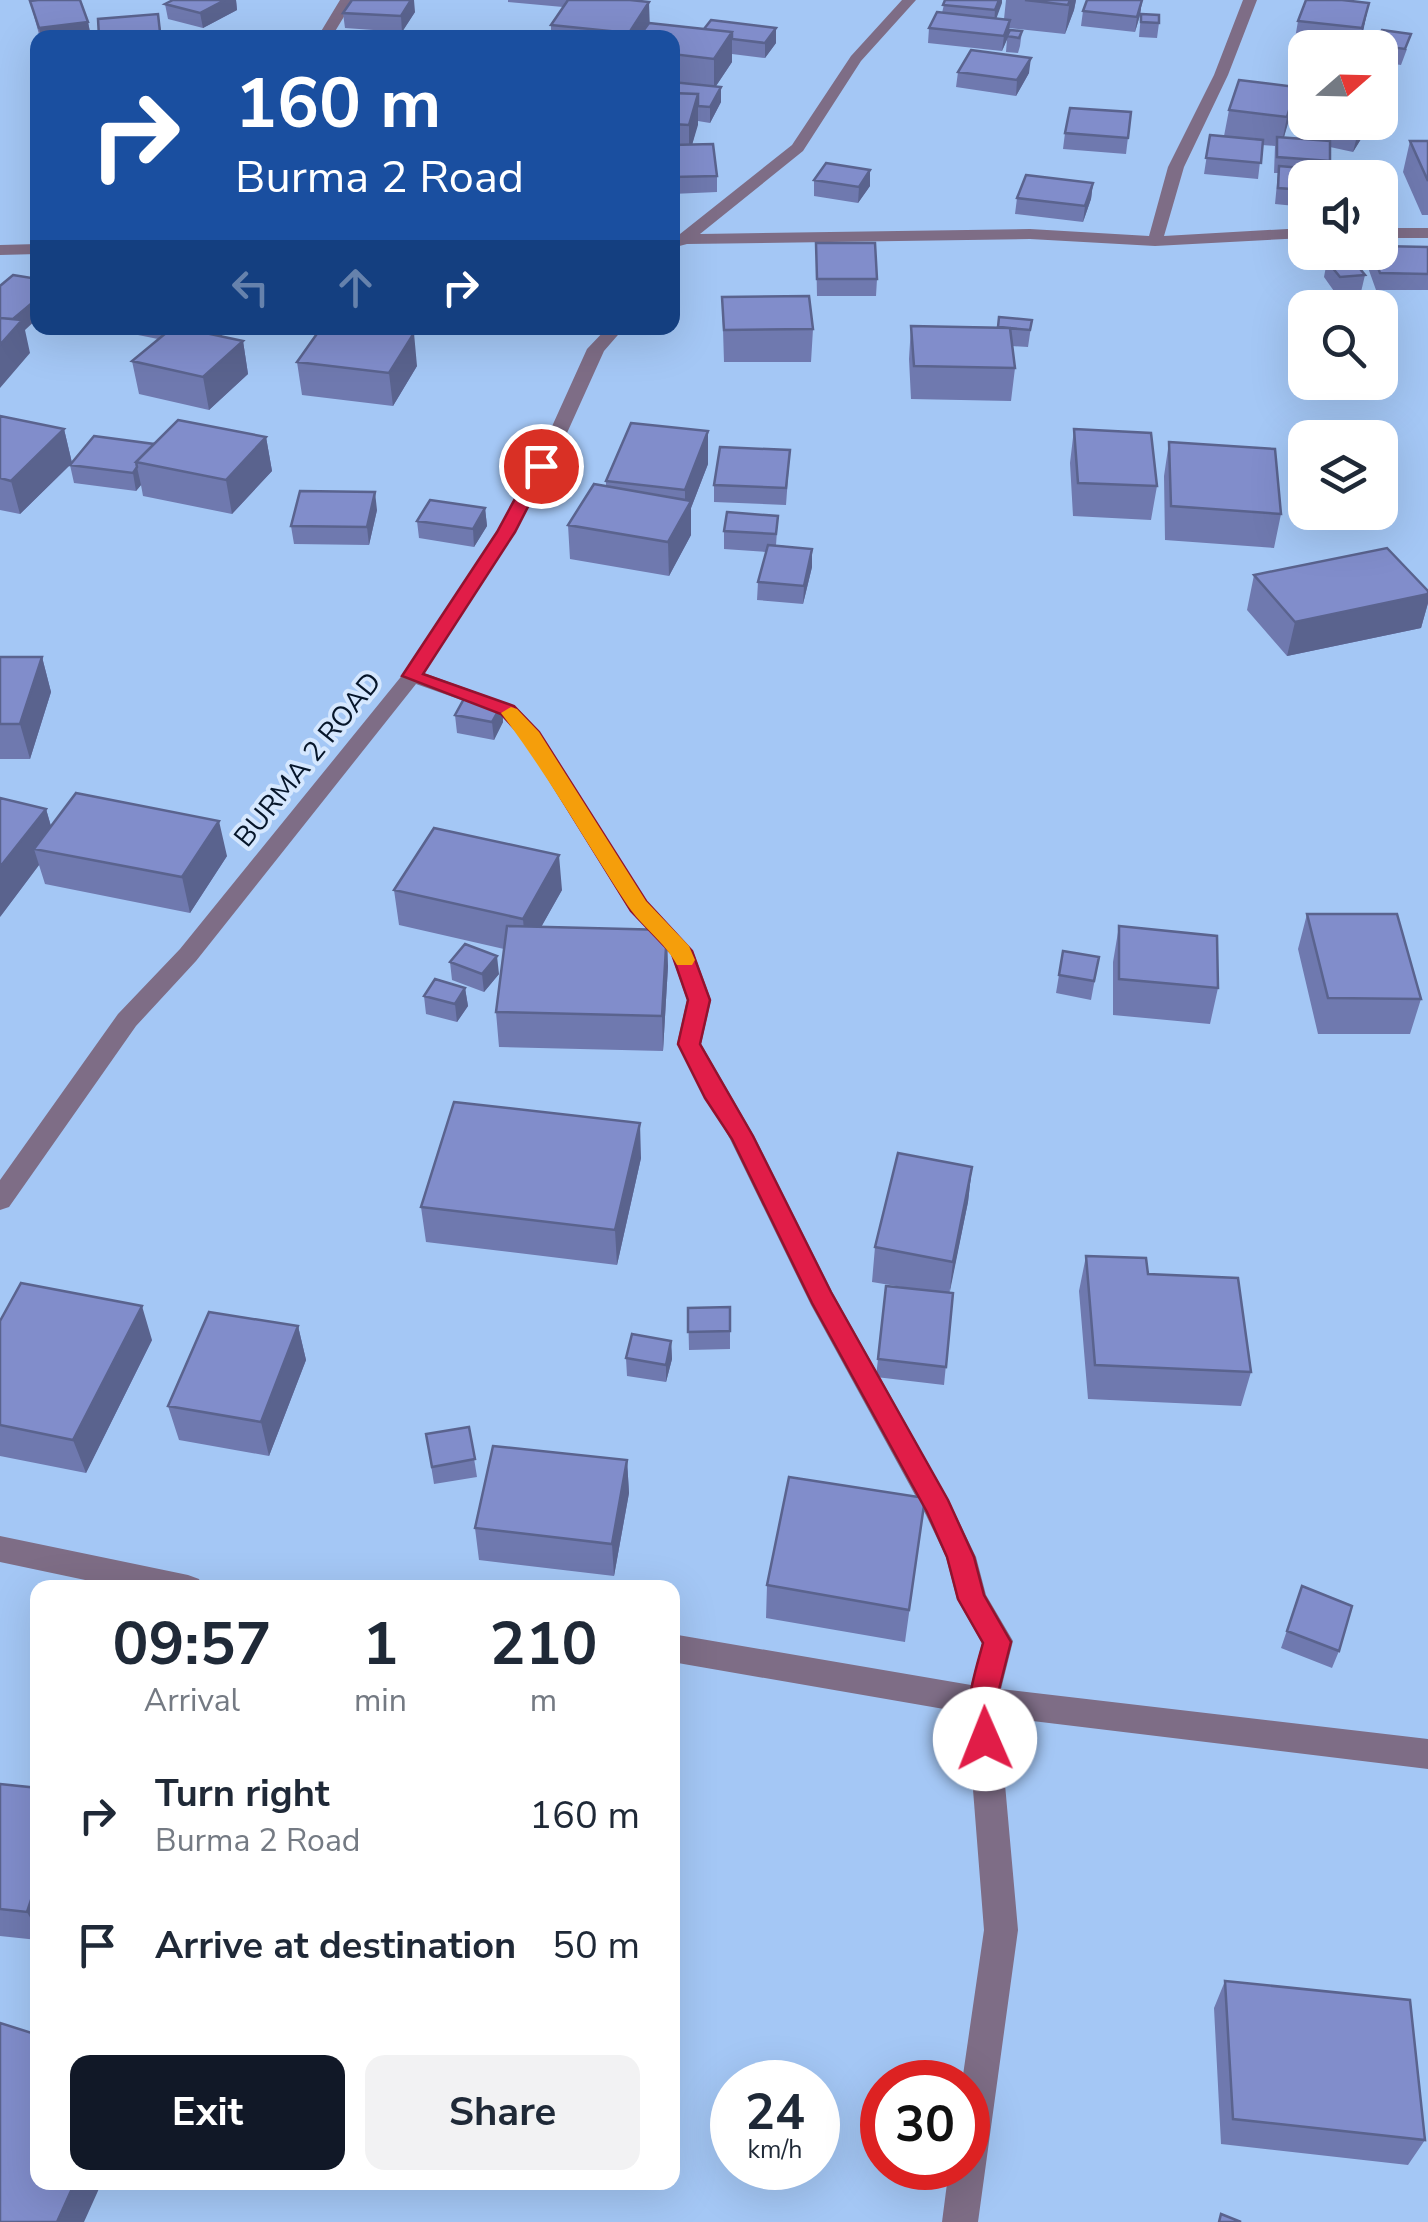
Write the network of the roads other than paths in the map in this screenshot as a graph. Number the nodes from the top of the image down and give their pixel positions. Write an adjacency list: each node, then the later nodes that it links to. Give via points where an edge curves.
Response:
1 (346, 0): 4 (street)
2 (909, 0): 8 (street, via 856,60 798,148)
3 (1250, 0): 9 (street, via 1176,168)
4 (329, 30)
5 (1398, 233): 6 (street)
6 (1428, 233)
7 (1288, 234): 9 (street)
8 (680, 239)
9 (1155, 241): 10 (street, via 1030,234)
10 (680, 243)
11 (30, 250): 12 (street)
12 (3, 254)
13 (609, 335): 14 (street, BURMA 2 ROAD, via 596,349 506,532)
14 (412, 676): 15 (street, BURMA 2 ROAD, via 188,955 126,1020); 19 (street, via 508,710 532,736 638,906 682,951 699,1000 689,1044 938,1508 972,1599 998,1642)
15 (0, 1200)
16 (0, 1549): 17 (street)
17 (149, 1580)
18 (680, 1649): 19 (street)
19 (982, 1701): 20 (street); 21 (street, via 1002,1930)
20 (1428, 1754)
21 (983, 2060)
22 (964, 2190): 23 (street)
23 (960, 2222)

